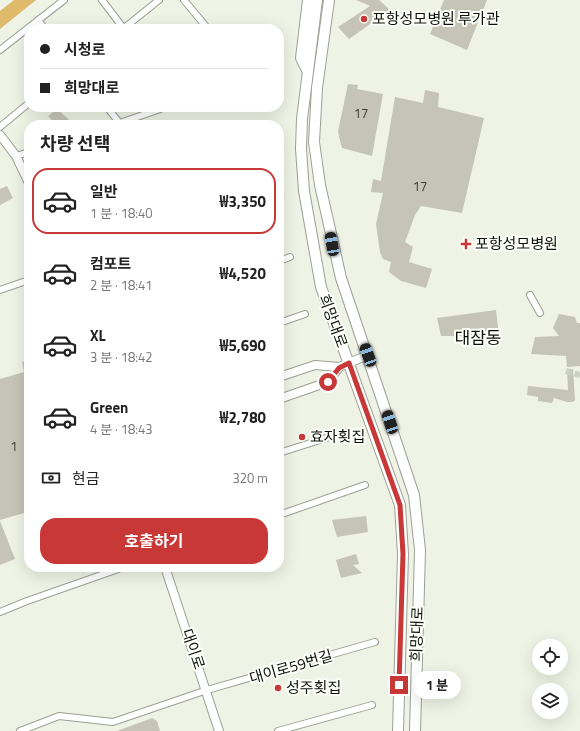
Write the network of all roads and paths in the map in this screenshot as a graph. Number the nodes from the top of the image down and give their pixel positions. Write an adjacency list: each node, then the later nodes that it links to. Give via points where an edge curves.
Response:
1 (64, 0): 9 (street)
2 (102, 0): 12 (street)
3 (159, 0): 13 (street)
4 (184, 0): 14 (street)
5 (308, 0): 17 (main road, via 301,58)
6 (317, 0): 17 (main road, 희망대로)
7 (329, 0): 18 (main road, 희망대로)
8 (336, 0): 18 (main road, via 328,57)
9 (38, 20): 10 (street); 11 (street)
10 (33, 24)
11 (41, 24)
12 (120, 24)
13 (130, 24)
14 (204, 24)
15 (24, 31): 16 (street)
16 (0, 50)
17 (307, 70): 36 (main road, 희망대로, via 301,149 306,204 321,287)
18 (320, 72): 35 (main road, 희망대로, via 314,142 320,185 341,278)
19 (24, 107): 22 (street)
20 (152, 112): 21 (street)
21 (130, 120)
22 (0, 127)
23 (0, 135): 25 (street)
24 (24, 154): 25 (street)
25 (16, 156): 26 (street)
26 (24, 173)
27 (290, 257): 28 (street)
28 (284, 259)
29 (24, 282): 30 (street)
30 (0, 290)
31 (530, 295): 32 (street)
32 (540, 313)
33 (305, 314): 34 (street)
34 (284, 321)
35 (368, 355): 36 (street); 54 (main road, 희망대로, via 414,495 417,517 420,550)
36 (349, 363): 37 (street); 53 (main road, 희망대로, via 400,505 403,554)
37 (339, 368): 38 (street, via 315,365); 39 (street, via 328,382)
38 (284, 375)
39 (284, 397)
40 (345, 432): 41 (street)
41 (284, 451)
42 (365, 485): 43 (street)
43 (284, 514)
44 (110, 572): 46 (street)
45 (167, 572): 48 (street, 대이로)
46 (0, 612)
47 (375, 642): 48 (street, 대이로59번길)
48 (207, 690): 50 (street, 대이로59번길, via 113,722 59,716); 51 (street, 대이로)
49 (372, 705): 52 (street)
50 (20, 731)
51 (219, 731)
52 (278, 731)
53 (398, 731)
54 (415, 731)

